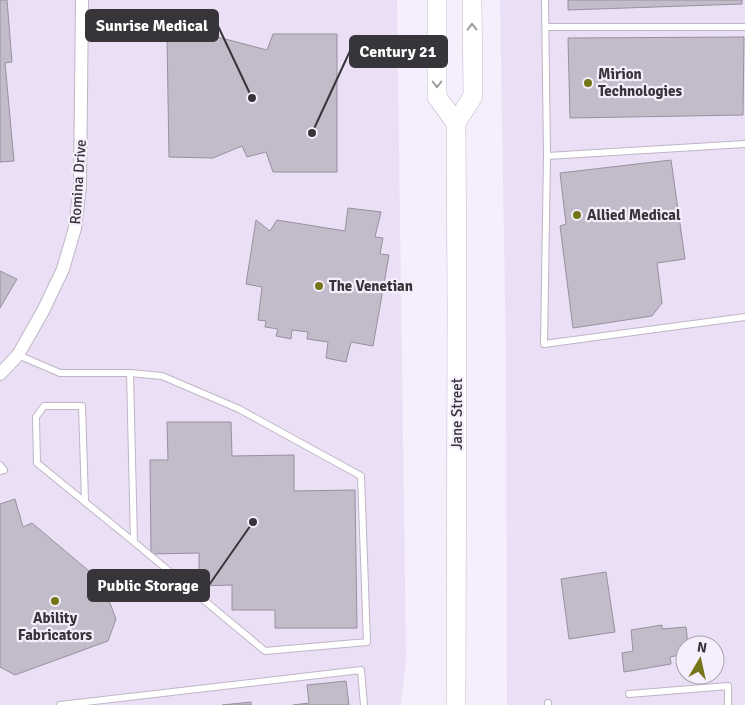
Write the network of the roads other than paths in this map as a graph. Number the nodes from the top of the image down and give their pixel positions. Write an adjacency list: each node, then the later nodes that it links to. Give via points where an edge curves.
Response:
1 (82, 0): 11 (street, Romina Drive, via 80,186 75,228 63,269)
2 (437, 0): 7 (main road, one-way to 7, via 437,97)
3 (472, 0): 7 (main road, one-way to 3, via 473,96)
4 (545, 0): 5 (lane)
5 (546, 27): 6 (lane); 9 (lane)
6 (745, 27)
7 (456, 123): 21 (main road, Jane Street)
8 (745, 144): 9 (lane)
9 (547, 156): 10 (lane, via 544,344)
10 (745, 317)
11 (18, 355): 12 (lane, via 60,373); 13 (street, Romina Drive)
12 (130, 373): 17 (lane); 17 (lane, via 162,376 239,409 361,476 367,642 265,651)
13 (0, 374)
14 (0, 465): 15 (lane, via 4,470)
15 (0, 471)
16 (85, 502): 16 (lane, via 38,463 36,417 44,406 82,406); 17 (lane)
17 (134, 542)
18 (629, 694): 22 (lane, via 728,686)
19 (60, 705): 20 (lane, via 361,670)
20 (364, 705)
21 (456, 705)
22 (728, 705)

